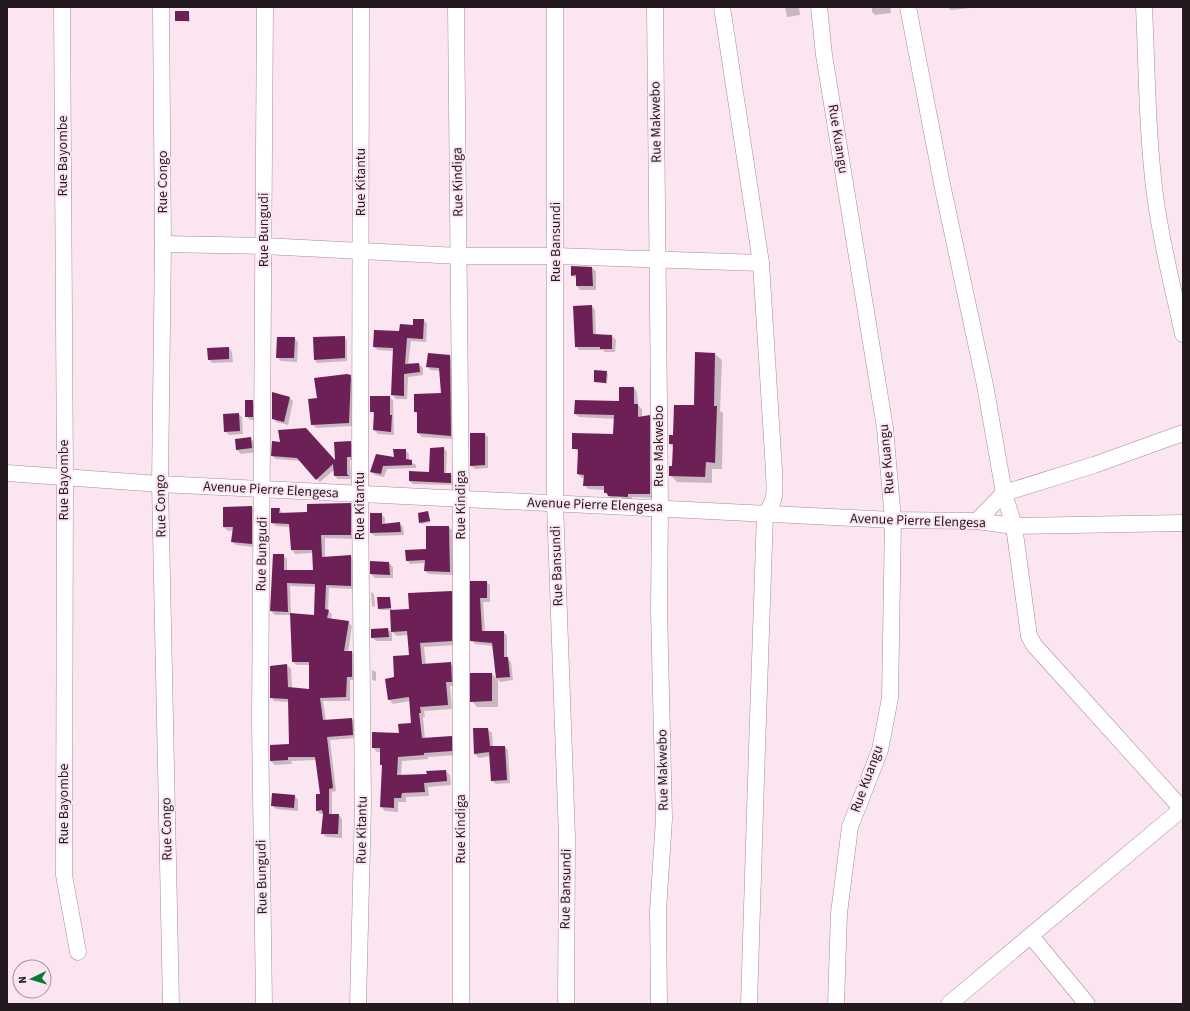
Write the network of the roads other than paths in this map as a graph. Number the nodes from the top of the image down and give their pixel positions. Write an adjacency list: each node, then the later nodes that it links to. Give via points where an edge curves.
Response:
1 (62, 7): 22 (street, Rue Bayombe)
2 (162, 7): 12 (street, Rue Congo)
3 (265, 7): 13 (street, Rue Bungudi)
4 (361, 7): 14 (street, Rue Kitantu)
5 (456, 7): 15 (street, Rue Kindiga)
6 (555, 7): 16 (street, Rue Bansundi)
7 (654, 7): 17 (street, Rue Makwebo)
8 (722, 7): 18 (street)
9 (818, 7): 31 (street, Rue Kuangu, via 886,428)
10 (908, 7): 25 (street, via 942,184 985,385)
11 (1144, 7): 19 (street, via 1149,128 1155,194 1163,245)
12 (163, 244): 13 (street); 23 (street, Rue Congo)
13 (264, 246): 14 (street); 24 (street, Rue Bungudi)
14 (360, 251): 15 (street); 26 (street, Rue Kitantu)
15 (459, 256): 16 (street); 27 (street, Rue Kindiga)
16 (556, 256): 17 (street); 28 (street, Rue Bansundi)
17 (658, 260): 18 (street); 29 (street, Rue Makwebo)
18 (761, 264): 30 (street, via 774,493 772,506)
19 (1183, 334)
20 (1183, 434): 25 (street)
21 (7, 473): 22 (street, Avenue Pierre Elengesa)
22 (65, 476): 23 (street, Avenue Pierre Elengesa); 37 (street, Rue Bayombe, via 64,875)
23 (160, 484): 24 (street, Avenue Pierre Elengesa); 38 (street, Rue Congo)
24 (263, 489): 26 (street, Avenue Pierre Elengesa); 39 (street, Rue Bungudi, via 260,722)
25 (1004, 493): 32 (street); 34 (street)
26 (360, 494): 27 (street, Avenue Pierre Elengesa); 40 (street, Rue Kitantu, via 363,805)
27 (461, 500): 28 (street, Avenue Pierre Elengesa); 41 (street, Rue Kindiga)
28 (555, 503): 29 (street, Avenue Pierre Elengesa); 42 (street, Rue Bansundi, via 567,837)
29 (660, 508): 30 (street, Avenue Pierre Elengesa); 43 (street, Rue Makwebo, via 659,610 664,818 658,911)
30 (765, 514): 31 (street, Avenue Pierre Elengesa); 44 (street, via 756,824 751,904)
31 (893, 520): 32 (street, Avenue Pierre Elengesa); 45 (street, Rue Kuangu, via 890,698 880,750 850,827 838,913)
32 (977, 521): 34 (street, Avenue Pierre Elengesa)
33 (1183, 523): 34 (street, Avenue Pierre Elengesa)
34 (1014, 526): 35 (street, via 1027,626 1034,646)
35 (1183, 809): 36 (street)
36 (1031, 936): 46 (street); 47 (street)
37 (78, 952)
38 (171, 1004)
39 (264, 1004)
40 (358, 1004)
41 (461, 1004)
42 (566, 1004)
43 (660, 1004)
44 (750, 1004)
45 (836, 1004)
46 (949, 1004)
47 (1087, 1004)

